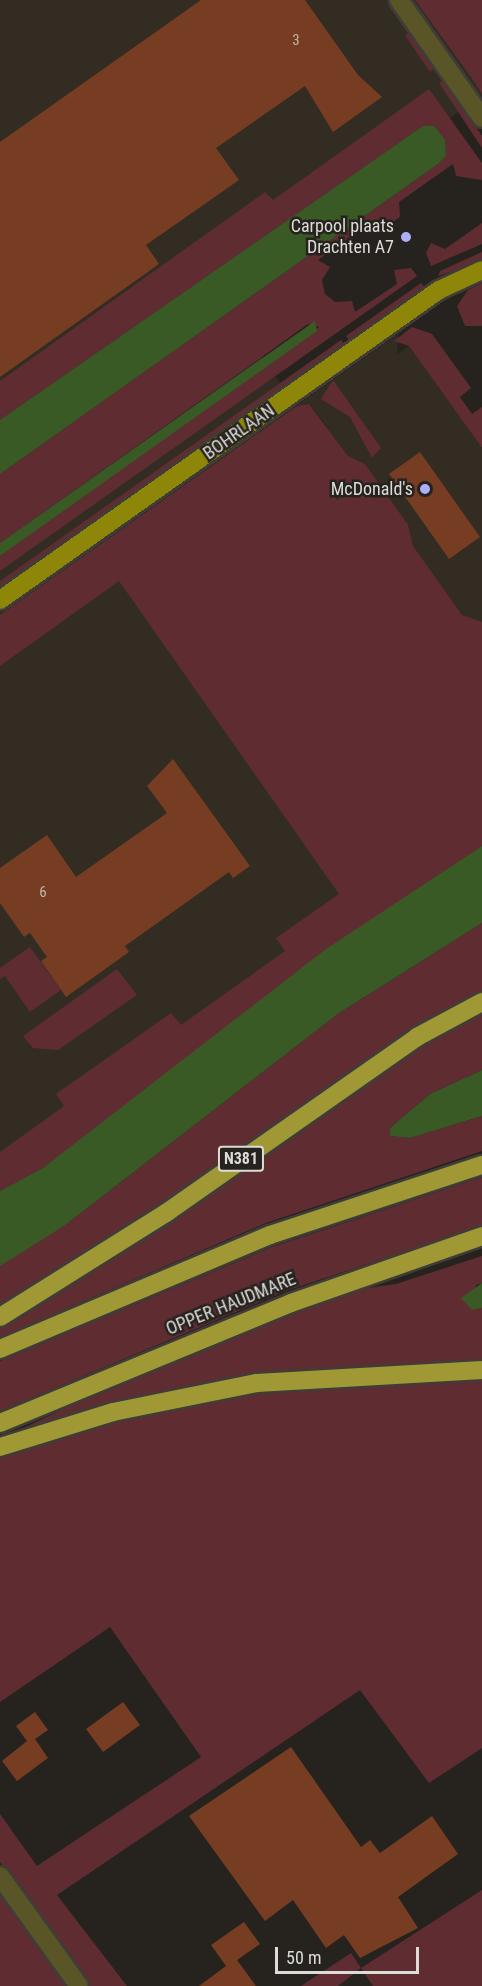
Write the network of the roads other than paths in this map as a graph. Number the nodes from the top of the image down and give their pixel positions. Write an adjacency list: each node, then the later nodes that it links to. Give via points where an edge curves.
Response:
1 (399, 0): 2 (street)
2 (482, 118)
3 (482, 270): 4 (main road, BOHRLAAN, via 440,290)
4 (0, 600)
5 (482, 1002): 8 (highway, N381, via 417,1037 166,1213)
6 (482, 1165): 9 (highway, via 270,1235)
7 (482, 1236): 11 (highway, OPPER HAUDMARE, via 291,1303)
8 (0, 1317)
9 (0, 1349)
10 (482, 1370): 12 (highway, via 257,1383 113,1412)
11 (0, 1423)
12 (0, 1447)
13 (0, 1876): 14 (street)
14 (79, 1986)

